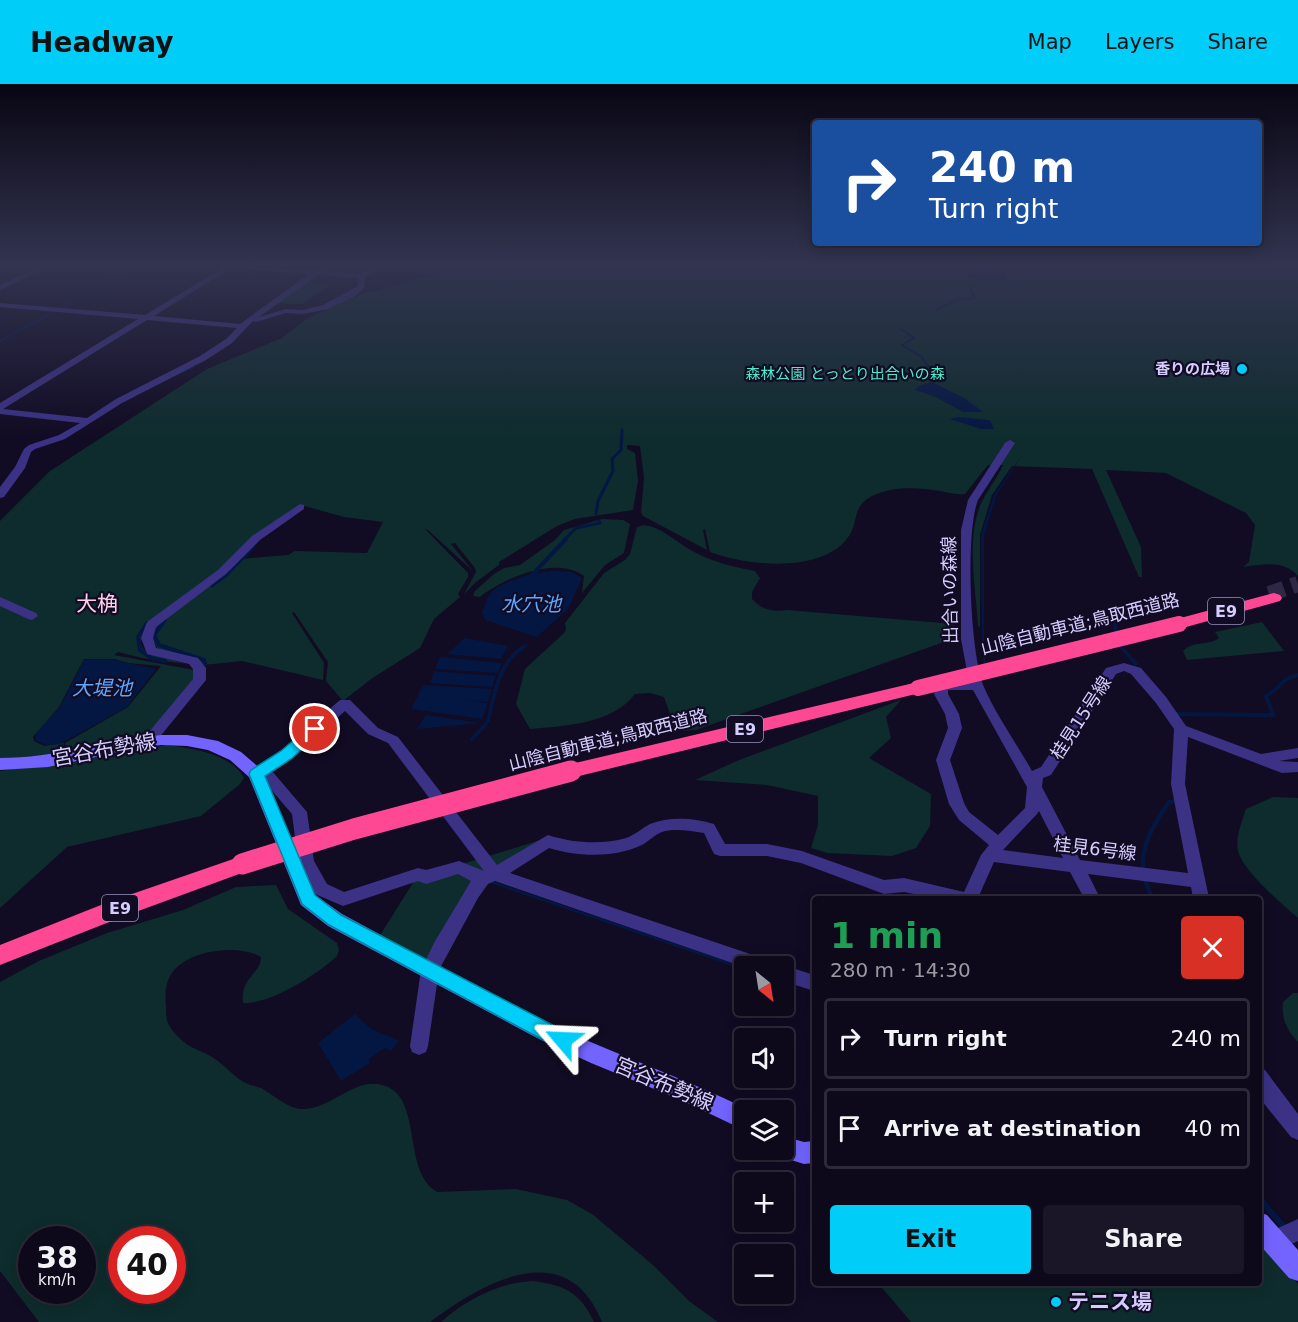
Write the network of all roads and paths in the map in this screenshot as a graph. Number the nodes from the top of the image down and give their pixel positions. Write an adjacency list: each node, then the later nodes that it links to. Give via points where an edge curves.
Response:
1 (138, 323): 6 (street)
2 (213, 323): 5 (street)
3 (247, 323): 5 (street)
4 (251, 323): 5 (street)
5 (244, 325): 7 (street, via 229,341 191,366)
6 (0, 409): 7 (street)
7 (89, 420): 9 (street, via 62,437 32,447)
8 (1010, 443): 14 (street, 出合いの森線, via 973,500 966,530 967,639)
9 (0, 495)
10 (300, 507): 16 (street, via 256,538 222,573 151,625 146,635 151,651 192,661 200,668 199,680)
11 (1271, 596): 24 (highway, 山陰自動車道;鳥取西道路 / E9, bridge, via 570,768)
12 (0, 601): 13 (street)
13 (32, 616)
14 (977, 686): 22 (street, 出合いの森線); 23 (street, via 942,686 941,694 955,728 943,760 957,804)
15 (1181, 729): 18 (street); 22 (street, 桂見15号線, via 1136,671 1124,667 1110,671 1046,771 1036,776); 27 (street, via 1178,784)
16 (149, 741): 19 (street, 宮谷布勢線, via 54,760); 21 (street, 宮谷布勢線, via 177,739 214,746 231,751)
17 (1298, 753): 18 (street)
18 (1259, 759): 20 (street, via 1282,768)
19 (0, 764)
20 (1298, 767)
21 (260, 772): 26 (street, via 299,812 306,861 321,889 343,899 418,874 426,877 459,867); 26 (street, via 345,704 373,731 393,740); 36 (street, 宮谷布勢線, via 308,900 335,920)
22 (1035, 788): 23 (street, 桂見15号線, via 1032,810); 25 (street, 出合いの森線)
23 (994, 850): 25 (street, 桂見6号線); 30 (street, 桂見15号線)
24 (241, 861): 33 (highway, 山陰自動車道;鳥取西道路 / E9); 34 (highway, 山陰自動車道;鳥取西道路 / E9)
25 (1077, 867): 27 (street, 桂見6号線); 31 (street, 出合いの森線)
26 (488, 876): 28 (street, via 548,842 592,848 627,844 665,825 709,828 720,850 767,850 802,857); 35 (street); 36 (street, via 440,948)
27 (1197, 881): 32 (street)
28 (885, 893): 29 (street, via 904,885)
29 (953, 896)
30 (971, 896)
31 (1091, 896)
32 (1201, 896)
33 (0, 947)
34 (0, 955)
35 (734, 957)
36 (430, 970): 39 (street); 41 (street, 宮谷布勢線, via 546,1032)
37 (794, 977): 38 (street)
38 (812, 982)
39 (419, 1046)
40 (1262, 1085): 42 (street)
41 (734, 1114)
42 (1298, 1130)
43 (794, 1150): 44 (street)
44 (812, 1152)
45 (1298, 1230): 46 (street)
46 (1267, 1233): 47 (street)
47 (1298, 1269)

